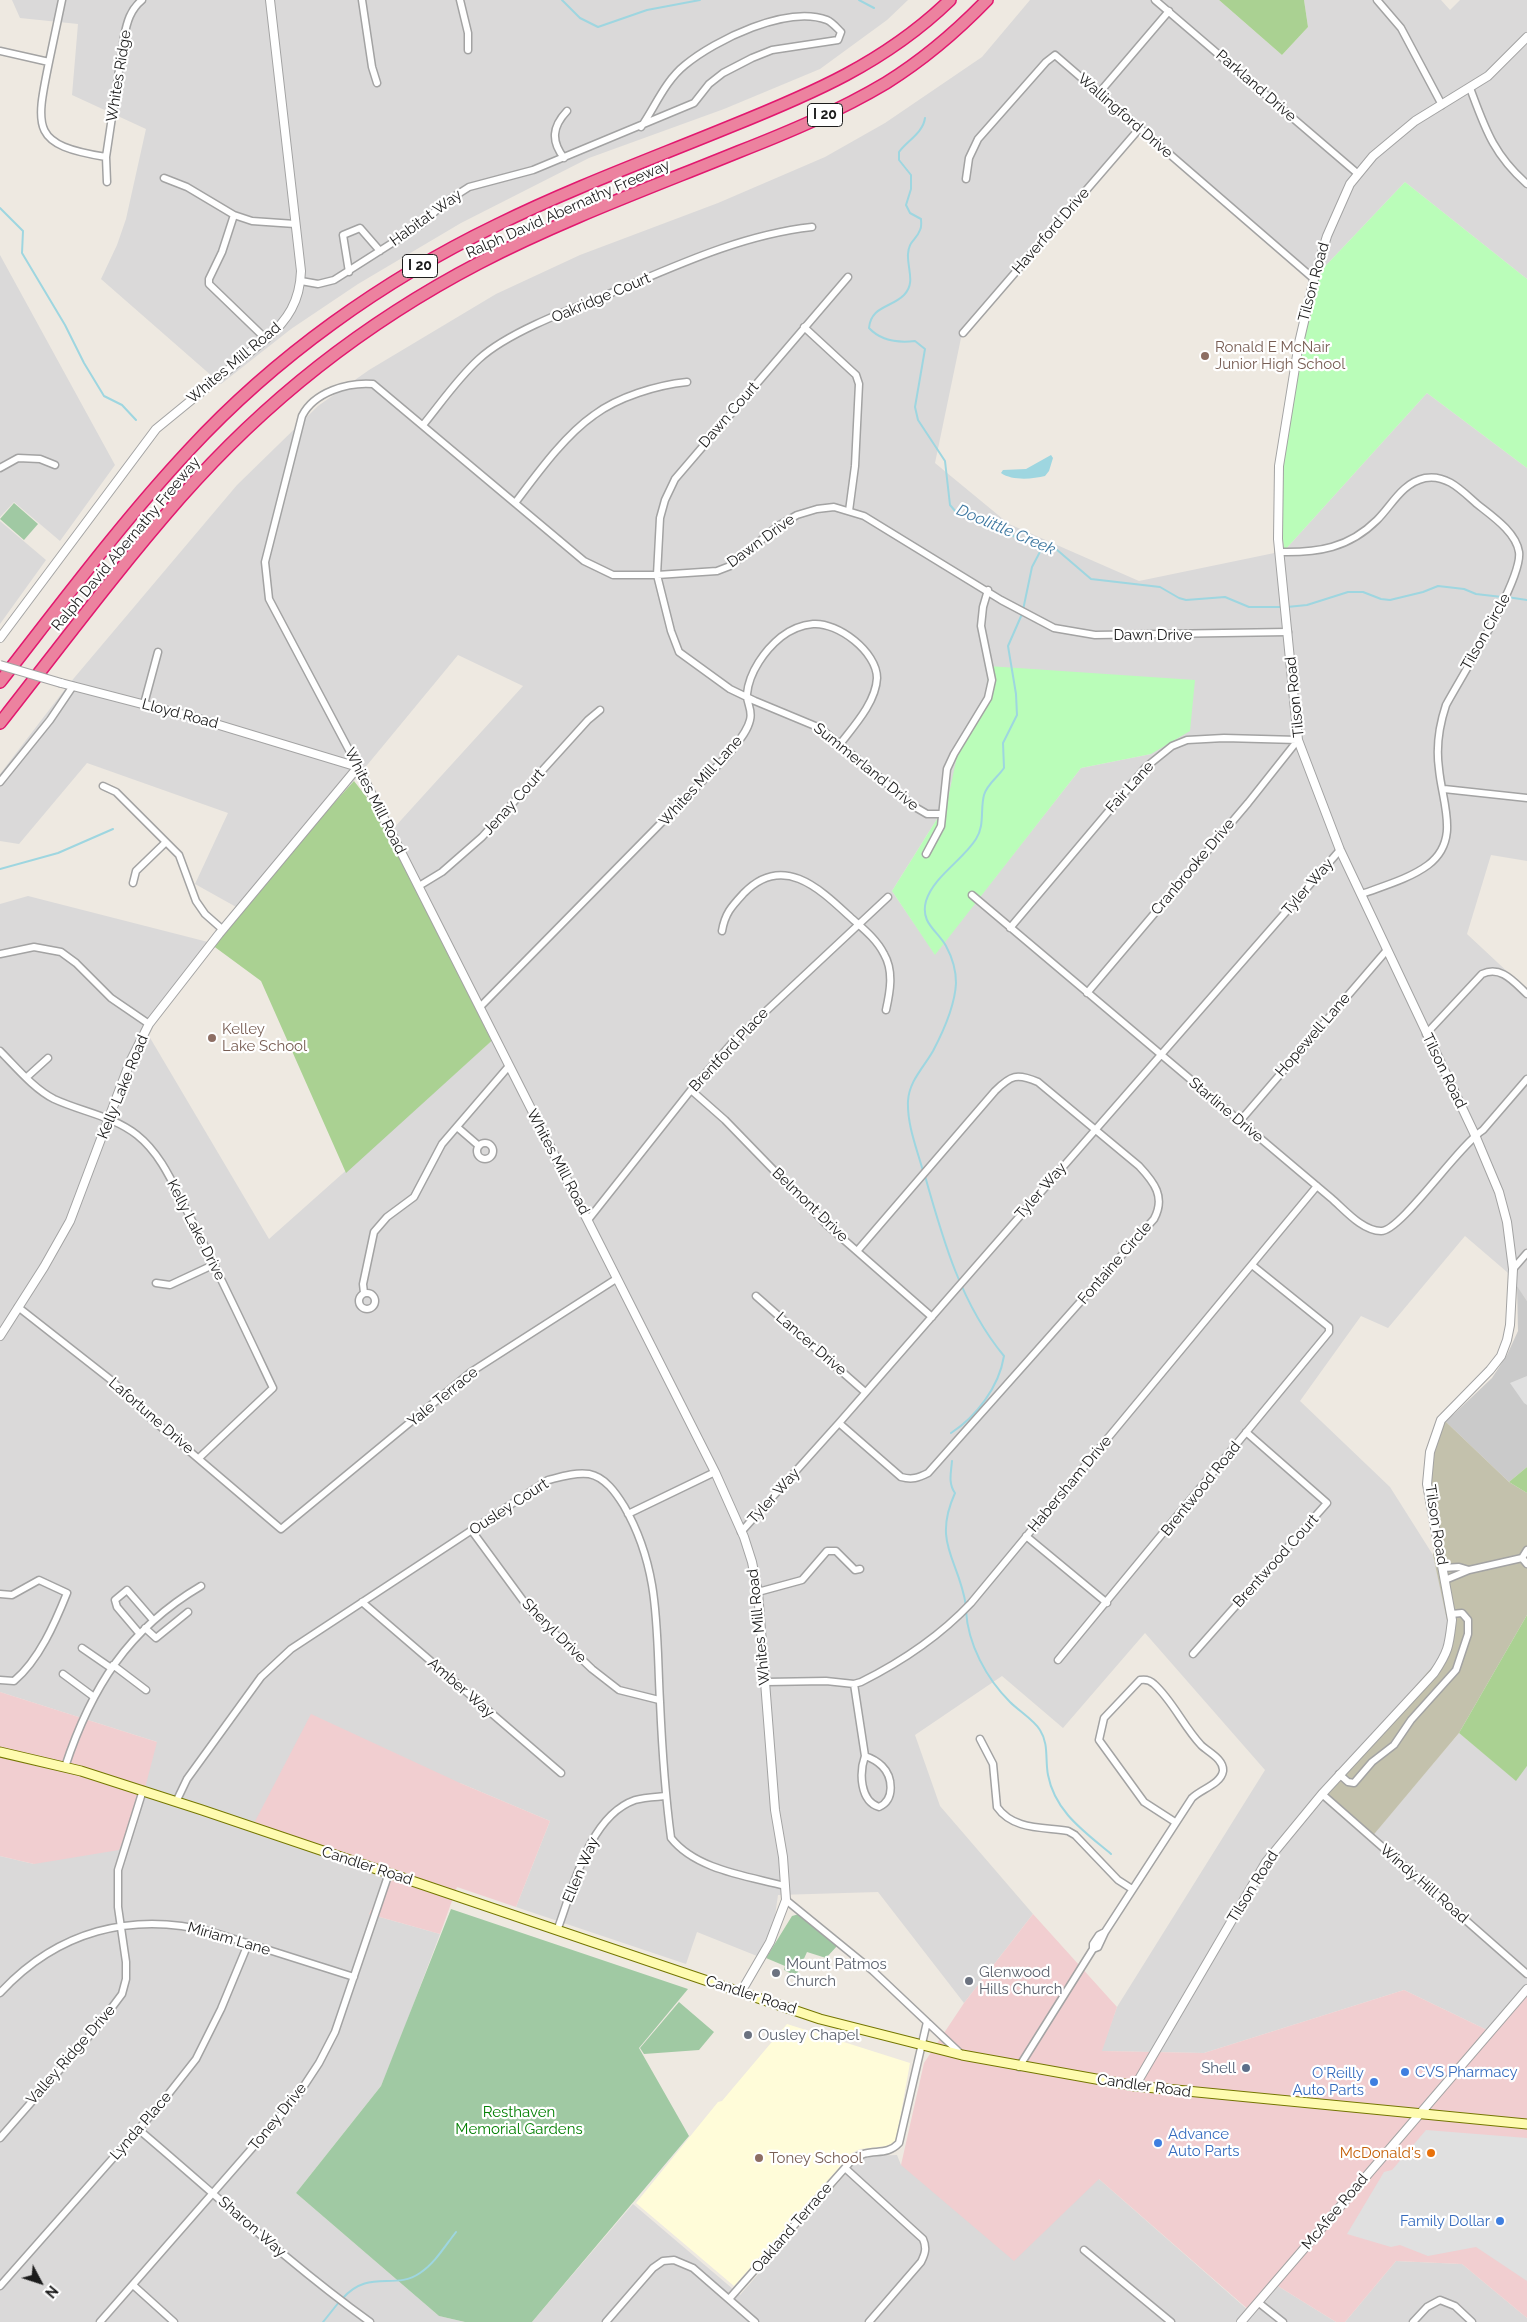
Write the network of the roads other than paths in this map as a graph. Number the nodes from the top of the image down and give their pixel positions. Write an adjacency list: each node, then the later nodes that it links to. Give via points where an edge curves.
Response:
1 (62, 0): 14 (street)
2 (142, 0): 22 (street, Whites Ridge, via 131,14 124,37)
3 (270, 0): 30 (street, Whites Mill Road)
4 (362, 0): 15 (street)
5 (460, 0): 12 (street, via 468,33)
6 (950, 0): 54 (highway, Ralph David Abernathy Freeway / I 20, via 897,44 835,82 498,224 418,267 337,320 263,380 190,449)
7 (987, 0): 59 (highway, Ralph David Abernathy Freeway / I 20, via 933,50 864,95 790,131 515,245 449,279 342,349 254,421 180,498)
8 (1155, 0): 10 (street, Parkland Drive)
9 (1377, 0): 18 (street, via 1401,28)
10 (1169, 12): 17 (street); 24 (street, Parkland Drive)
11 (1527, 37): 16 (street, Tilson Road, via 1488,76)
12 (468, 50)
13 (0, 51): 14 (street)
14 (49, 62): 22 (street, via 40,111 44,130 61,147)
15 (377, 84)
16 (1470, 88): 18 (street, Tilson Road); 27 (street, via 1489,139 1502,158)
17 (1098, 93): 21 (street, Wallingford Drive); 26 (street, Wallingford Drive, via 1055,55 978,139 969,158)
18 (1442, 105): 24 (street, Tilson Road, via 1415,121)
19 (567, 111): 23 (street, via 559,120 554,142)
20 (641, 127): 20 (street, Habitat Way, via 664,88 684,66 731,36 784,19 809,17 828,20 841,32 838,40 772,50 752,58 723,73 694,103); 23 (street, Habitat Way)
21 (1139, 129): 35 (street, Wallingford Drive); 38 (street, Haverford Drive)
22 (106, 157): 28 (street, Whites Ridge)
23 (564, 158): 32 (street, Habitat Way, via 469,187 444,203 422,224)
24 (1357, 173): 35 (street, Tilson Road, via 1327,236)
25 (164, 178): 29 (street, via 187,187)
26 (966, 179)
27 (1526, 180)
28 (107, 182)
29 (234, 215): 30 (street, via 252,221); 39 (street, via 209,284)
30 (295, 224): 36 (street, Whites Mill Road)
31 (812, 227): 42 (street, Oakridge Court, via 734,244 558,315 508,340 479,359)
32 (380, 251): 33 (street, Habitat Way); 33 (street, via 360,228 343,235)
33 (349, 272): 36 (street, Habitat Way, via 326,283)
34 (848, 277): 37 (street, Dawn Court)
35 (1314, 279): 47 (street, Tilson Road, via 1298,343 1280,466)
36 (300, 281): 39 (street, Whites Mill Road, via 294,307)
37 (804, 327): 46 (street, via 856,375 859,384); 48 (street, Dawn Court, via 675,479 660,518)
38 (963, 333)
39 (266, 339): 51 (street, Whites Mill Road, via 156,429)
40 (687, 382): 45 (street, via 662,385 608,406 594,415 574,432)
41 (358, 384): 42 (street, Dawn Drive, via 373,384); 62 (street, Whites Mill Road, via 334,389 304,412 265,562 269,599)
42 (422, 425): 45 (street, Dawn Drive)
43 (54, 464): 44 (street, via 40,459 18,458)
44 (0, 468)
45 (515, 503): 48 (street, Dawn Drive, via 600,571 612,575)
46 (849, 511): 48 (street, Dawn Drive, via 816,509 797,515 778,526 730,566 717,571); 49 (street, Dawn Drive, via 864,516)
47 (1279, 552): 50 (street, Tilson Road); 65 (street, Tilson Circle, via 1338,546 1354,540 1377,520 1399,493 1426,478 1447,480 1502,524 1514,540 1519,561 1510,588 1442,716 1438,747)
48 (657, 575): 56 (street, Summerland Drive, via 679,652 730,689)
49 (988, 590): 50 (street, Dawn Drive, via 1000,600 1054,628 1073,632 1095,635); 67 (street, via 981,626 992,680 988,698 947,769)
50 (1288, 632): 60 (street, Tilson Road)
51 (0, 638)
52 (158, 652): 57 (street)
53 (0, 666): 55 (street, Lloyd Road, bridge)
54 (0, 682)
55 (73, 686): 57 (street, Lloyd Road); 63 (street)
56 (746, 696): 61 (street, Summerland Drive, via 812,723); 61 (street, Whites Mill Lane, via 755,669 782,636 798,627 813,624 833,628 870,654 877,678 865,708); 84 (street, Whites Mill Lane, via 751,709 750,719 728,755)
57 (144, 704): 62 (street, Lloyd Road)
58 (600, 710): 72 (street, Jenay Court, via 482,837 442,872)
59 (0, 723)
60 (1298, 740): 69 (street, Tilson Road); 77 (street, Fair Lane, via 1224,738 1187,740 1172,746 1146,767); 82 (street, Cranbrooke Drive)
61 (840, 744): 67 (street, Summerland Drive, via 915,807 927,814)
62 (358, 767): 72 (street, Whites Mill Road); 78 (street, Kelly Lake Road)
63 (0, 782)
64 (103, 786): 68 (street, via 116,792)
65 (1444, 789): 66 (street); 73 (street, Tilson Circle, via 1449,833 1438,856 1416,872)
66 (1527, 798)
67 (942, 814): 70 (street, via 938,835)
68 (166, 842): 71 (street, via 136,871); 78 (street, via 179,855 201,908)
69 (1340, 850): 73 (street, Tilson Road); 89 (street, Tyler Way)
70 (926, 854)
71 (133, 883)
72 (419, 886): 84 (street, Whites Mill Road)
73 (1362, 894): 80 (street, Tilson Road)
74 (972, 895): 77 (street, Starline Drive)
75 (888, 897): 76 (street, Brentford Place)
76 (859, 925): 79 (street, via 819,888 797,877 783,875 761,879 747,890 725,916); 85 (street, via 871,936 887,963 891,988); 94 (street, Brentford Place, via 733,1042)
77 (1010, 928): 82 (street, Starline Drive)
78 (222, 930): 86 (street, Kelly Lake Road)
79 (722, 931)
80 (1387, 950): 87 (street, Tilson Road); 96 (street, Hopewell Lane)
81 (0, 954): 86 (street, via 34,947 61,952 111,998)
82 (1087, 993): 89 (street, Starline Drive)
83 (1527, 994): 87 (street, via 1501,972 1487,972)
84 (480, 1007): 91 (street, Whites Mill Road)
85 (886, 1010)
86 (149, 1024): 95 (street, Kelly Lake Road, via 130,1062)
87 (1426, 1034): 99 (street, Tilson Road)
88 (0, 1051): 92 (street, Kelly Lake Drive)
89 (1161, 1056): 96 (street, Starline Drive); 98 (street, Tyler Way)
90 (48, 1058): 92 (street)
91 (509, 1066): 97 (street); 102 (street, Whites Mill Road)
92 (27, 1077): 95 (street, Kelly Lake Drive, via 53,1098)
93 (1527, 1079): 99 (street, Starline Drive)
94 (691, 1090): 102 (street, Brentford Place); 103 (street, Belmont Drive, via 725,1120 827,1225)
95 (109, 1118): 105 (street, Kelly Lake Drive, via 137,1135 154,1151); 112 (street, Kelly Lake Road, via 70,1221)
96 (1240, 1122): 101 (street, Starline Drive)
97 (456, 1127): 100 (street); 110 (street, via 442,1144 414,1197 387,1217 374,1232 363,1284)
98 (1096, 1129): 103 (street, Fontaine Circle, via 1038,1082 1026,1076 1007,1080); 113 (street, Tyler Way); 116 (street, Fontaine Circle, via 1139,1166 1156,1186 1160,1204 1154,1219 928,1473 908,1479 901,1476)
99 (1475, 1135): 101 (street, Starline Drive, via 1398,1223 1385,1231 1368,1228); 107 (street, Tilson Road, via 1499,1192 1507,1222)
100 (479, 1146)
101 (1317, 1186): 106 (street, Habersham Drive)
102 (588, 1220): 108 (street, Whites Mill Road)
103 (858, 1250): 113 (street, Belmont Drive)
104 (1527, 1253): 107 (street)
105 (214, 1264): 109 (street, via 170,1285); 118 (street, Kelly Lake Drive, via 273,1388)
106 (1252, 1265): 117 (street, Brentwood Road, via 1330,1327 1327,1335); 124 (street, Habersham Drive)
107 (1513, 1269): 128 (street, Tilson Road, via 1510,1324 1501,1356 1441,1420 1430,1452 1428,1484)
108 (616, 1279): 119 (street, Whites Mill Road); 121 (street, Yale Terrace, via 472,1372)
109 (156, 1283)
110 (364, 1294)
111 (756, 1296): 115 (street, Lancer Drive)
112 (18, 1307): 114 (street, Kelly Lake Road); 118 (street, Lafortune Drive, via 110,1380)
113 (932, 1317): 115 (street, Tyler Way)
114 (0, 1336)
115 (865, 1392): 116 (street, Tyler Way)
116 (839, 1423): 123 (street, Tyler Way)
117 (1246, 1432): 136 (street, Brentwood Road); 143 (street, Brentwood Court, via 1327,1503)
118 (199, 1458): 121 (street, Lafortune Drive)
119 (715, 1472): 120 (street); 123 (street, Whites Mill Road)
120 (628, 1514): 122 (street, Ousley Court, via 604,1481 589,1474 568,1475 548,1480); 152 (street, Ousley Court, via 647,1558 654,1590)
121 (281, 1528)
122 (472, 1531): 135 (street, Ousley Court); 152 (street, Sheryl Drive, via 530,1610 592,1669 619,1690)
123 (741, 1532): 133 (street, Whites Mill Road)
124 (1026, 1536): 136 (street); 149 (street, Habersham Drive, via 944,1630 909,1656)
125 (1527, 1550): 126 (street)
126 (1522, 1558): 127 (street); 130 (street)
127 (1527, 1564)
128 (1443, 1568): 130 (street); 131 (street, Tilson Road)
129 (860, 1569): 133 (street, via 855,1570 836,1551 827,1551 800,1581)
130 (1469, 1570): 131 (street)
131 (1445, 1580): 138 (street, Tilson Road)
132 (201, 1586): 139 (street)
133 (758, 1592): 148 (street, Whites Mill Road)
134 (0, 1594): 147 (street, via 12,1595 39,1580 66,1593 57,1617 26,1671 14,1681)
135 (362, 1602): 157 (street, Amber Way); 162 (street, Ousley Court, via 291,1648 267,1670 192,1772)
136 (1106, 1603): 144 (street, Brentwood Road)
137 (188, 1612): 140 (street, via 156,1638)
138 (1451, 1614): 158 (street, Tilson Road, via 1446,1656 1434,1673); 158 (street, via 1462,1613 1468,1620 1468,1634 1456,1670 1394,1745 1372,1762 1359,1779 1354,1783 1348,1782)
139 (154, 1620): 140 (street); 141 (street, via 127,1590 115,1600)
140 (145, 1628): 141 (street)
141 (139, 1633): 145 (street)
142 (82, 1648): 145 (street)
143 (1193, 1654)
144 (1058, 1660)
145 (112, 1666): 150 (street); 151 (street)
146 (63, 1674): 151 (street)
147 (0, 1680)
148 (766, 1682): 149 (street); 165 (street, Whites Mill Road, via 774,1801)
149 (854, 1684): 155 (street)
150 (146, 1690)
151 (94, 1697): 156 (street)
152 (659, 1700): 161 (street, Ousley Court)
153 (980, 1739): 166 (street, via 993,1764 997,1806 1001,1812 1020,1825 1068,1831 1118,1880)
154 (0, 1752): 156 (main road, Candler Road)
155 (865, 1756): 155 (street, via 883,1766 888,1778 891,1794 879,1807 868,1801 865,1795 862,1763)
156 (64, 1767): 159 (main road, Candler Road)
157 (561, 1774)
158 (1339, 1774): 160 (street, Tilson Road)
159 (143, 1790): 162 (main road, Candler Road); 168 (street, Valley Ridge Drive, via 118,1870 117,1900)
160 (1322, 1794): 171 (street, Windy Hill Road); 180 (street, Tilson Road, via 1266,1862)
161 (666, 1796): 165 (street, Ousley Court, via 671,1838 683,1851 706,1864); 169 (street, Ellen Way, via 635,1800 602,1824 592,1840)
162 (176, 1802): 164 (main road, Candler Road)
163 (1175, 1822): 163 (street, via 1144,1802 1099,1740 1104,1718 1144,1679 1153,1683 1191,1734 1223,1768 1219,1780 1198,1792); 166 (street)
164 (389, 1873): 169 (main road, Candler Road); 172 (street, Toney Drive)
165 (786, 1886): 167 (street, Whites Mill Road)
166 (1132, 1889): 179 (street)
167 (786, 1900): 175 (street, Whites Mill Road, via 770,1942); 176 (street, via 873,1971)
168 (121, 1925): 170 (street, Miriam Lane, via 163,1923 191,1926); 174 (street, Miriam Lane, via 62,1943 35,1961); 184 (street, Valley Ridge Drive, via 126,1962 122,1994)
169 (558, 1928): 175 (main road, Candler Road)
170 (248, 1944): 172 (street, Miriam Lane); 183 (street, Lynda Place, via 221,2010 196,2059)
171 (1527, 1974)
172 (354, 1977): 186 (street, Toney Drive, via 335,2032 319,2064 296,2098)
173 (1527, 1989): 181 (street, McAfee Road)
174 (0, 1992)
175 (741, 1992): 177 (main road, Candler Road, via 820,2018)
176 (927, 2022): 177 (street, Oakland Terrace); 178 (street)
177 (923, 2045): 178 (main road, Candler Road); 185 (street, Oakland Terrace, via 899,2143 888,2151 860,2154)
178 (962, 2055): 179 (main road, Candler Road)
179 (1019, 2067): 180 (main road, Candler Road)
180 (1135, 2086): 181 (main road, Candler Road)
181 (1418, 2114): 182 (main road, Candler Road); 191 (street, McAfee Road)
182 (1527, 2124)
183 (138, 2129): 186 (street, Sharon Way); 189 (street, Lynda Place)
184 (0, 2138)
185 (845, 2168): 190 (street, Oakland Terrace); 197 (street, via 926,2245 921,2262)
186 (213, 2193): 188 (street, Toney Drive); 195 (street, Sharon Way, via 274,2247)
187 (1084, 2250): 198 (street)
188 (133, 2285): 193 (street, Toney Drive); 194 (street)
189 (0, 2286)
190 (729, 2299): 192 (street); 196 (street, via 684,2263 663,2262 642,2280)
191 (1259, 2303): 199 (street, McAfee Road); 200 (street)
192 (749, 2320)
193 (100, 2322)
194 (174, 2322)
195 (370, 2322)
196 (606, 2322)
197 (870, 2322)
198 (1171, 2322)
199 (1241, 2322)
200 (1283, 2322)
201 (1413, 2322): 202 (street, via 1427,2307 1440,2300 1455,2306)
202 (1472, 2322)

